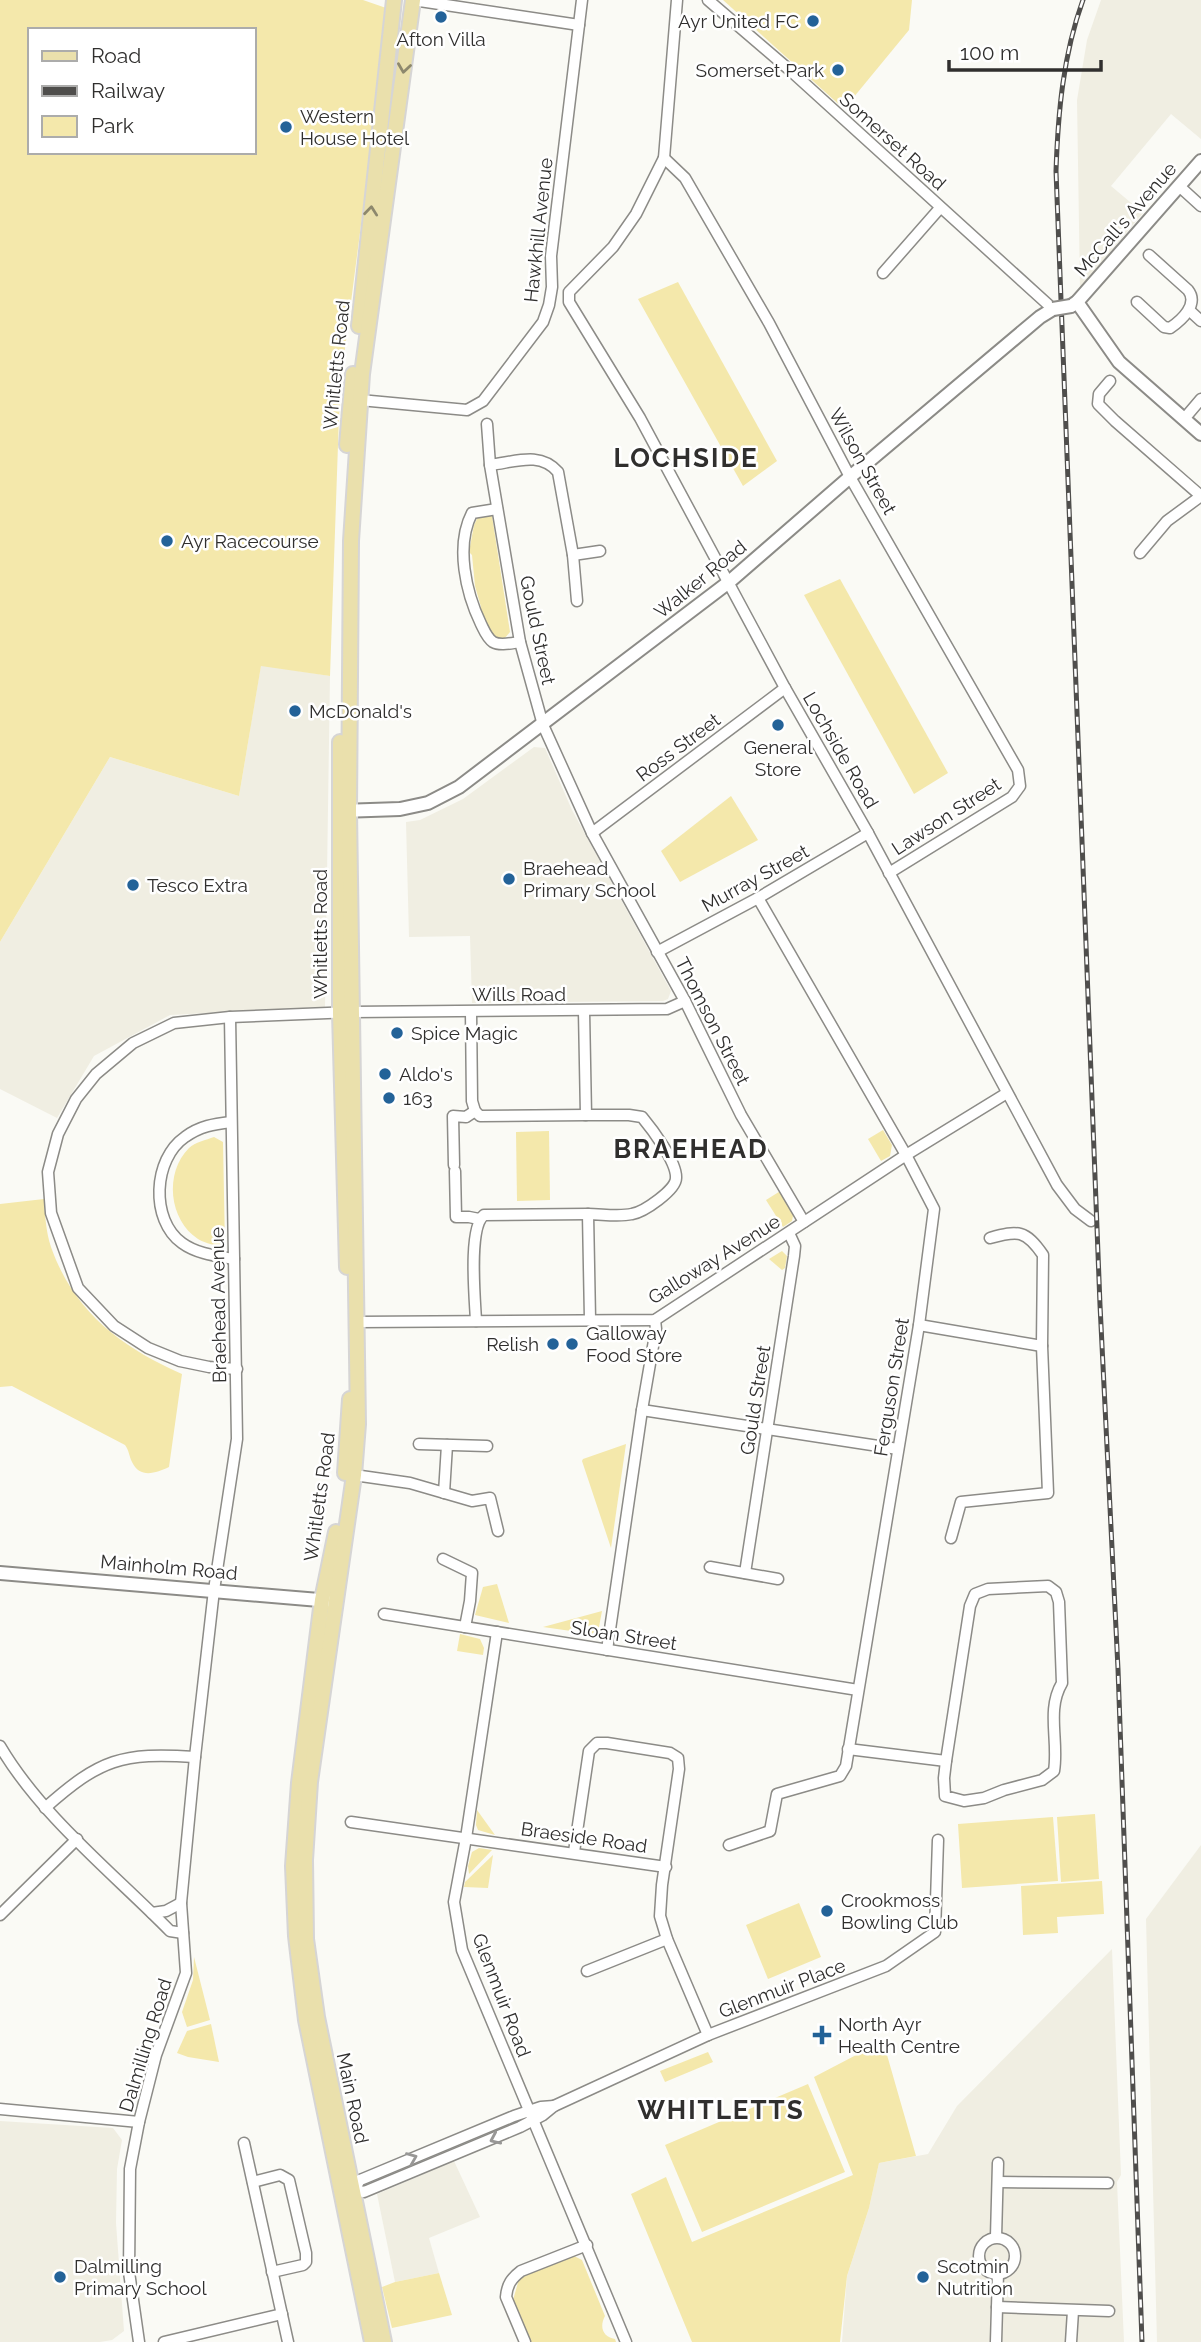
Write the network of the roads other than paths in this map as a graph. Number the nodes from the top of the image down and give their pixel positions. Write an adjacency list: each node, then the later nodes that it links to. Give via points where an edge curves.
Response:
1 (394, 0): 42 (main road, Whitletts Road, one-way to 1, via 349,400)
2 (413, 0): 6 (street); 25 (main road, Whitletts Road, one-way to 25)
3 (582, 0): 6 (street, Hawkhill Avenue)
4 (677, 0): 7 (street)
5 (708, 0): 11 (street, Somerset Road)
6 (579, 25): 25 (street, Hawkhill Avenue, via 551,256 552,287 543,322 483,401 467,410)
7 (664, 158): 30 (street, Wilson Street, via 685,178); 36 (street, Lochside Road, via 641,208 613,247 569,292 569,302 640,418)
8 (1201, 161): 9 (street, McCall's Avenue)
9 (1179, 186): 10 (street); 17 (street, McCall's Avenue)
10 (1201, 206)
11 (940, 208): 14 (street); 18 (street, Somerset Road)
12 (1149, 255): 15 (street)
13 (1179, 265): 15 (street)
14 (883, 274)
15 (1170, 274): 19 (street, via 1192,296)
16 (1137, 302): 20 (street)
17 (1074, 304): 18 (street, bridge); 26 (street, via 1119,362)
18 (1053, 309): 30 (street, Walker Road)
19 (1189, 310): 20 (street, via 1170,328); 21 (street)
20 (1153, 316): 22 (street)
21 (1201, 321)
22 (1145, 325)
23 (1110, 381): 31 (street, via 1099,394 1098,404)
24 (1201, 399): 26 (street)
25 (360, 400): 42 (main road, Whitletts Road)
26 (1184, 419): 28 (street)
27 (487, 424): 29 (street, Gould Street)
28 (1201, 434)
29 (490, 466): 32 (street, Gould Street); 35 (street, via 538,458 558,472)
30 (850, 477): 36 (street, Walker Road); 41 (street, Wilson Street, via 1018,770)
31 (1201, 496): 34 (street, via 1167,521)
32 (498, 509): 38 (street, Gould Street); 38 (street, via 472,513 468,521 468,589 492,642)
33 (600, 551): 35 (street)
34 (1140, 553)
35 (573, 555): 37 (street)
36 (729, 582): 39 (street, Lochside Road); 40 (street, Walker Road)
37 (578, 601)
38 (520, 642): 40 (street, Gould Street)
39 (785, 688): 43 (street, Lochside Road); 44 (street, Ross Street)
40 (543, 725): 42 (street, Walker Road, via 459,787 428,803); 44 (street, Gould Street)
41 (1020, 786): 45 (street, Lawson Street, via 1012,797)
42 (343, 811): 51 (main road, Whitletts Road)
43 (868, 833): 45 (street, Lochside Road); 46 (street, Murray Street)
44 (592, 834): 47 (street, Thomson Street)
45 (889, 873): 53 (street, Lochside Road)
46 (758, 898): 47 (street, Murray Street); 57 (street, Ferguson Street)
47 (657, 952): 48 (street, Thomson Street)
48 (685, 1001): 49 (street, Wills Road, via 667,1009); 61 (street, Thomson Street, via 741,1115)
49 (584, 1011): 50 (street, Wills Road); 55 (street)
50 (471, 1012): 51 (street, Wills Road); 54 (street)
51 (346, 1013): 52 (street, Wills Road); 68 (main road, Whitletts Road); 88 (main road, Whitletts Road, via 350,1393 346,1471)
52 (230, 1017): 56 (street, Braehead Avenue); 71 (street, Wills Road, via 174,1023 123,1051 76,1099 58,1134 48,1172 51,1213 78,1288 114,1326 148,1348 180,1361)
53 (1007, 1093): 57 (street, Galloway Avenue); 60 (street, Lochside Road, via 1057,1185)
54 (475, 1111): 55 (street, via 489,1117); 59 (street, via 466,1117 453,1116 456,1217)
55 (586, 1115): 58 (street, via 642,1117 675,1169 676,1179 673,1188 645,1209 632,1214)
56 (231, 1122): 64 (street, Braehead Avenue); 64 (street, via 204,1126 183,1138 170,1152 160,1195 163,1216 182,1243 208,1255)
57 (906, 1155): 61 (street, Galloway Avenue); 69 (street, Ferguson Street, via 934,1209)
58 (588, 1214): 59 (street, via 484,1216); 65 (street)
59 (479, 1220): 67 (street, via 474,1234)
60 (1091, 1221)
61 (804, 1222): 62 (street, Galloway Avenue)
62 (789, 1233): 66 (street, Galloway Avenue); 73 (street, Gould Street, via 794,1256)
63 (990, 1238): 70 (street, via 1012,1232 1024,1236 1044,1255)
64 (234, 1259): 71 (street, Braehead Avenue)
65 (590, 1319): 66 (street, Galloway Avenue); 67 (street, Galloway Avenue)
66 (655, 1320): 72 (street)
67 (476, 1321): 68 (street, Galloway Avenue)
68 (358, 1322): 78 (main road, Whitletts Road)
69 (919, 1325): 70 (street); 77 (street, Ferguson Street)
70 (1042, 1346): 81 (street, via 1048,1493 961,1502)
71 (237, 1369): 87 (street, Braehead Avenue, via 237,1439)
72 (642, 1410): 73 (street); 92 (street)
73 (768, 1429): 77 (street); 85 (street, Gould Street)
74 (419, 1444): 75 (street)
75 (447, 1445): 76 (street); 79 (street)
76 (486, 1447)
77 (898, 1448): 93 (street, Ferguson Street)
78 (354, 1475): 79 (street); 88 (main road, Whitletts Road)
79 (444, 1493): 80 (street, via 472,1501 490,1498)
80 (498, 1531)
81 (951, 1538)
82 (443, 1559): 90 (street, via 472,1573)
83 (710, 1567): 85 (street)
84 (0, 1573): 87 (street, Mainholm Road)
85 (745, 1573): 86 (street)
86 (778, 1579)
87 (214, 1590): 88 (street, Mainholm Road); 96 (street, Dalmilling Road)
88 (329, 1601): 105 (main road, Whitletts Road, via 299,1783)
89 (384, 1614): 90 (street, Sloan Street)
90 (465, 1627): 91 (street, Sloan Street)
91 (497, 1632): 92 (street, Sloan Street); 100 (street, Glenmuir Road)
92 (607, 1650): 93 (street, Sloan Street)
93 (858, 1690): 95 (street, Ferguson Street)
94 (0, 1746): 98 (street)
95 (849, 1749): 97 (street); 103 (street, Ferguson Street, via 841,1776 777,1794 770,1831)
96 (195, 1757): 98 (street, via 155,1754 124,1758 99,1767); 107 (street, Dalmilling Road)
97 (946, 1761): 97 (street, via 975,1594 1048,1586 1056,1591 1059,1602 1062,1683 1053,1705 1054,1771 1042,1780 964,1801 946,1796)
98 (45, 1808): 101 (street)
99 (351, 1822): 100 (street)
100 (466, 1838): 104 (street, Braeside Road); 115 (street, Glenmuir Road, via 454,1902 462,1950)
101 (77, 1839): 108 (street); 109 (street)
102 (938, 1840): 113 (street, Glenmuir Place, via 935,1932 886,1966)
103 (729, 1844)
104 (574, 1852): 106 (street, Braeside Road); 106 (street, via 589,1751 607,1743 670,1753 678,1758 680,1769)
105 (299, 1863): 122 (main road, Main Road, via 296,1936 306,2020)
106 (666, 1867): 111 (street, Braeside Road, via 660,1916)
107 (181, 1903): 108 (street); 110 (street, Dalmilling Road)
108 (152, 1913): 110 (street, via 170,1931)
109 (0, 1915)
110 (183, 1933): 116 (street, Dalmilling Road, via 186,1973 156,2055)
111 (667, 1939): 112 (street); 113 (street, Braeside Road)
112 (587, 1971)
113 (708, 2035): 115 (street, Glenmuir Place)
114 (0, 2109): 116 (street)
115 (531, 2116): 122 (street, Glenmuir Place, via 476,2147 364,2192); 124 (street, Glenmuir Road)
116 (139, 2122): 131 (street, Dalmilling Road, via 130,2169 129,2272)
117 (244, 2143): 119 (street)
118 (998, 2163): 120 (street)
119 (253, 2182): 125 (street); 125 (street, via 280,2175 287,2178 301,2230 306,2262)
120 (998, 2182): 121 (street); 123 (street)
121 (1108, 2183)
122 (350, 2191): 134 (main road, Main Road); 135 (main road, Main Road)
123 (996, 2238): 126 (street, via 1010,2244 1015,2255 1013,2264); 126 (street, via 983,2244 979,2255 986,2270)
124 (587, 2245): 136 (street, via 513,2277 506,2297); 137 (street, Glenmuir Road)
125 (272, 2272): 130 (street)
126 (998, 2273): 127 (street)
127 (997, 2307): 128 (street); 138 (street)
128 (1073, 2311): 129 (street); 139 (street)
129 (1109, 2311)
130 (282, 2314): 132 (street); 133 (street)
131 (139, 2342)
132 (164, 2342)
133 (288, 2342)
134 (372, 2342)
135 (384, 2342)
136 (525, 2342)
137 (626, 2342)
138 (996, 2342)
139 (1072, 2342)

